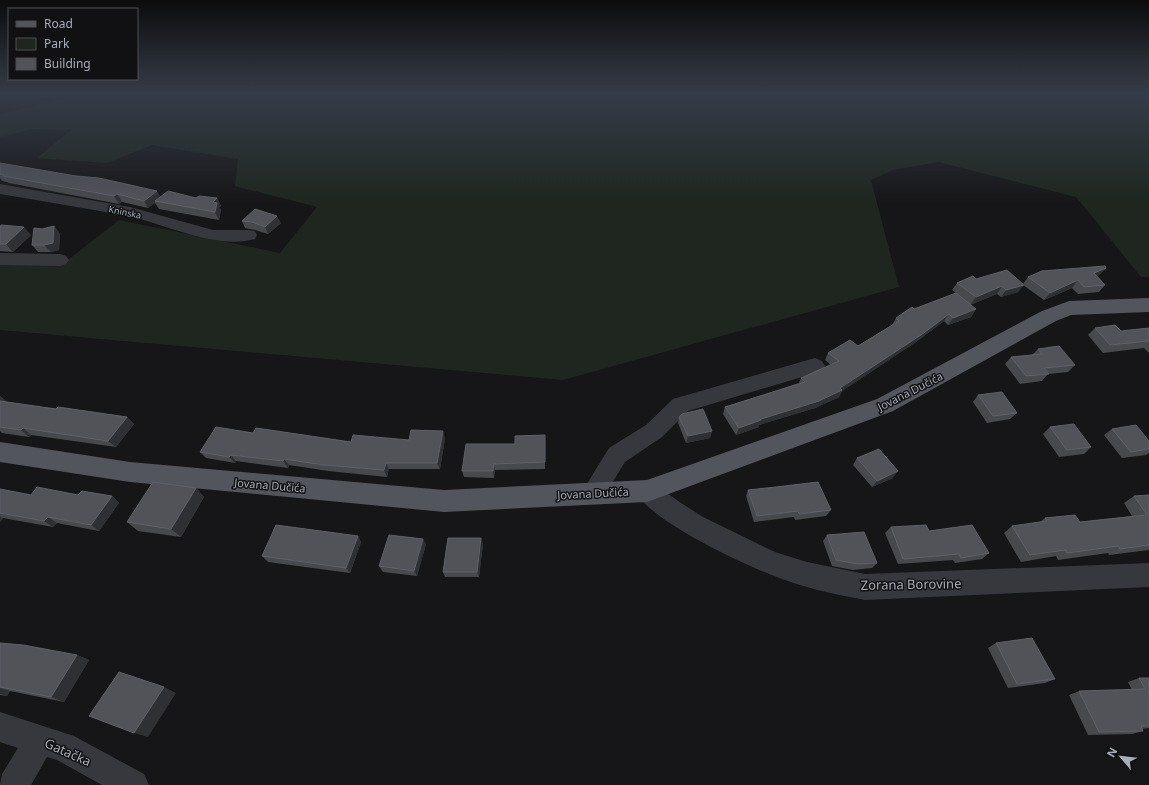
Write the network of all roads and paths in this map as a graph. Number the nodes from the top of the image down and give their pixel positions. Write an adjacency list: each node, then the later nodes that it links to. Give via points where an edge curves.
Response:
1 (0, 189): 2 (street, Kninska, via 130,212 214,235)
2 (249, 235)
3 (60, 260): 4 (street)
4 (4, 267)
5 (1149, 305): 6 (main road, Jovana Dučića)
6 (1100, 308): 7 (street); 10 (main road, Jovana Dučića, via 1069,308 1049,316 885,405)
7 (1149, 312)
8 (815, 366): 11 (street, via 681,405 654,431 616,455)
9 (0, 452): 11 (main road, Jovana Dučića, via 130,472 444,501)
10 (647, 491): 11 (main road, Jovana Dučića); 12 (street, Zorana Borovine, via 691,523 761,558 820,578 865,587)
11 (594, 492)
12 (1149, 575)
13 (0, 726): 14 (street, Gatačka)
14 (40, 740): 15 (street); 16 (street, Gatačka, via 63,747)
15 (13, 785)
16 (132, 785)

